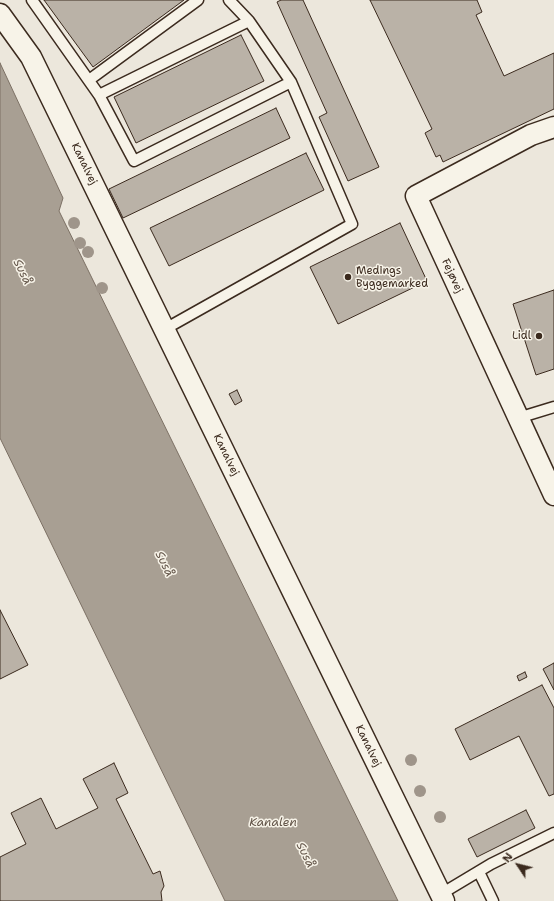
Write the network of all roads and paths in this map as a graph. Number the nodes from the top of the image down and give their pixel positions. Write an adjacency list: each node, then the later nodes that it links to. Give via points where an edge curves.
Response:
1 (32, 0): 6 (lane)
2 (198, 0): 6 (lane)
3 (229, 0): 5 (lane)
4 (0, 14): 10 (street, Kanalvej, via 32,57)
5 (249, 21): 7 (lane); 8 (lane)
6 (89, 80): 8 (lane)
7 (291, 82): 8 (lane, via 134,161); 10 (lane, via 352,224)
8 (99, 95)
9 (554, 127): 12 (street, Fejøvej, via 531,135 416,196)
10 (165, 329): 16 (street, Kanalvej)
11 (554, 407): 12 (lane)
12 (518, 418): 13 (street, Fejøvej)
13 (554, 495)
14 (554, 833): 15 (lane)
15 (479, 872): 16 (lane); 17 (lane)
16 (442, 898)
17 (493, 901)

